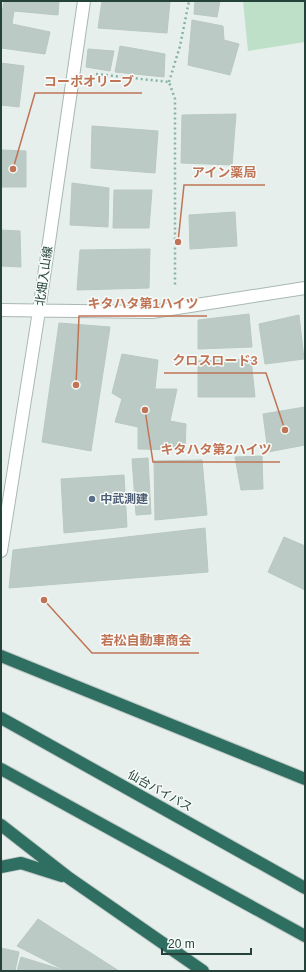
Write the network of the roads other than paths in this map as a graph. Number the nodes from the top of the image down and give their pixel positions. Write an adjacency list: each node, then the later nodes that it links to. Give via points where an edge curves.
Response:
1 (84, 1): 4 (street, 北畑入山線)
2 (305, 288): 4 (street, via 152,312)
3 (1, 310): 4 (street)
4 (39, 311): 5 (street, 北畑入山線)
5 (1, 551)
6 (1, 656): 9 (highway)
7 (1, 718): 13 (highway, 仙台バイパス)
8 (1, 769): 14 (highway)
9 (305, 779)
10 (1, 825): 12 (highway)
11 (1, 866): 12 (highway, via 20,863)
12 (69, 878): 15 (highway)
13 (305, 888)
14 (305, 936)
15 (203, 971)

